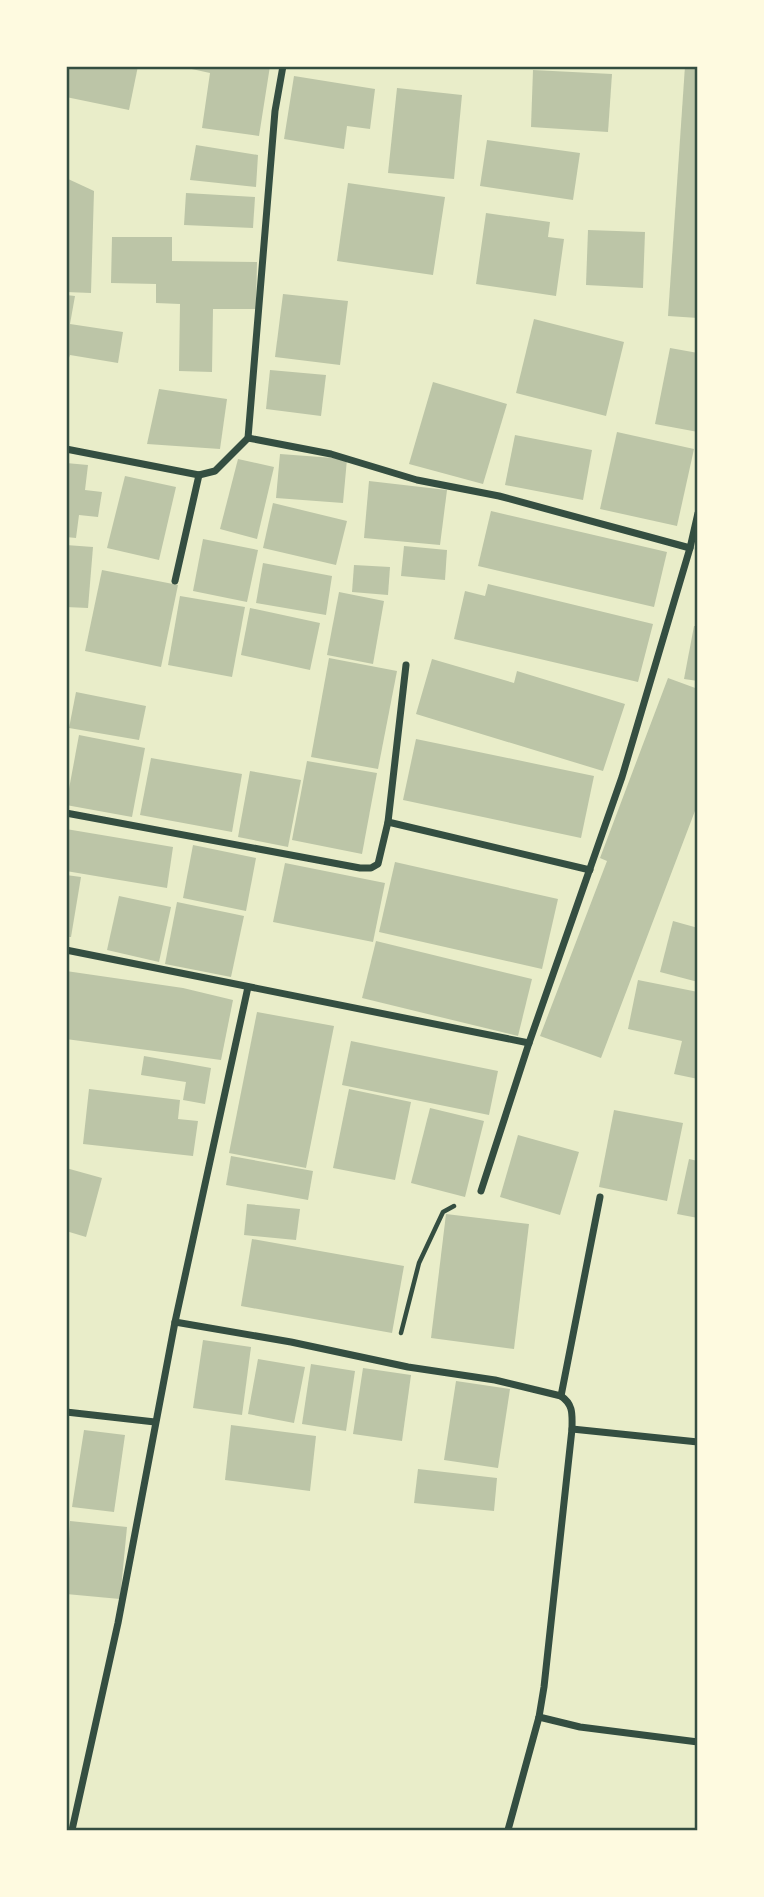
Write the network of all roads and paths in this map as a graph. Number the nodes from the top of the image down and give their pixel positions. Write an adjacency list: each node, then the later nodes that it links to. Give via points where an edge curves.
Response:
1 (283, 66): 2 (street, via 275,111)
2 (248, 438): 4 (street, via 215,471); 6 (street, via 331,454)
3 (66, 449): 4 (street)
4 (199, 475): 7 (street)
5 (698, 513): 6 (street)
6 (690, 548): 11 (street)
7 (175, 581)
8 (406, 665): 10 (street)
9 (66, 813): 10 (street, via 360,868 378,863)
10 (388, 822): 11 (street)
11 (590, 870): 14 (street)
12 (66, 950): 13 (street)
13 (248, 987): 14 (street); 17 (street)
14 (529, 1043): 15 (street)
15 (481, 1191): 18 (path, via 470,1201 446,1209 440,1217 419,1263)
16 (600, 1197): 19 (street)
17 (175, 1322): 18 (street); 21 (street)
18 (393, 1364): 19 (street)
19 (561, 1396): 22 (street, via 572,1408)
20 (66, 1412): 21 (street)
21 (155, 1422): 26 (street, via 118,1623)
22 (572, 1429): 23 (street); 24 (street)
23 (698, 1442)
24 (539, 1717): 25 (street, via 580,1727); 27 (street)
25 (698, 1742)
26 (72, 1830)
27 (508, 1830)

